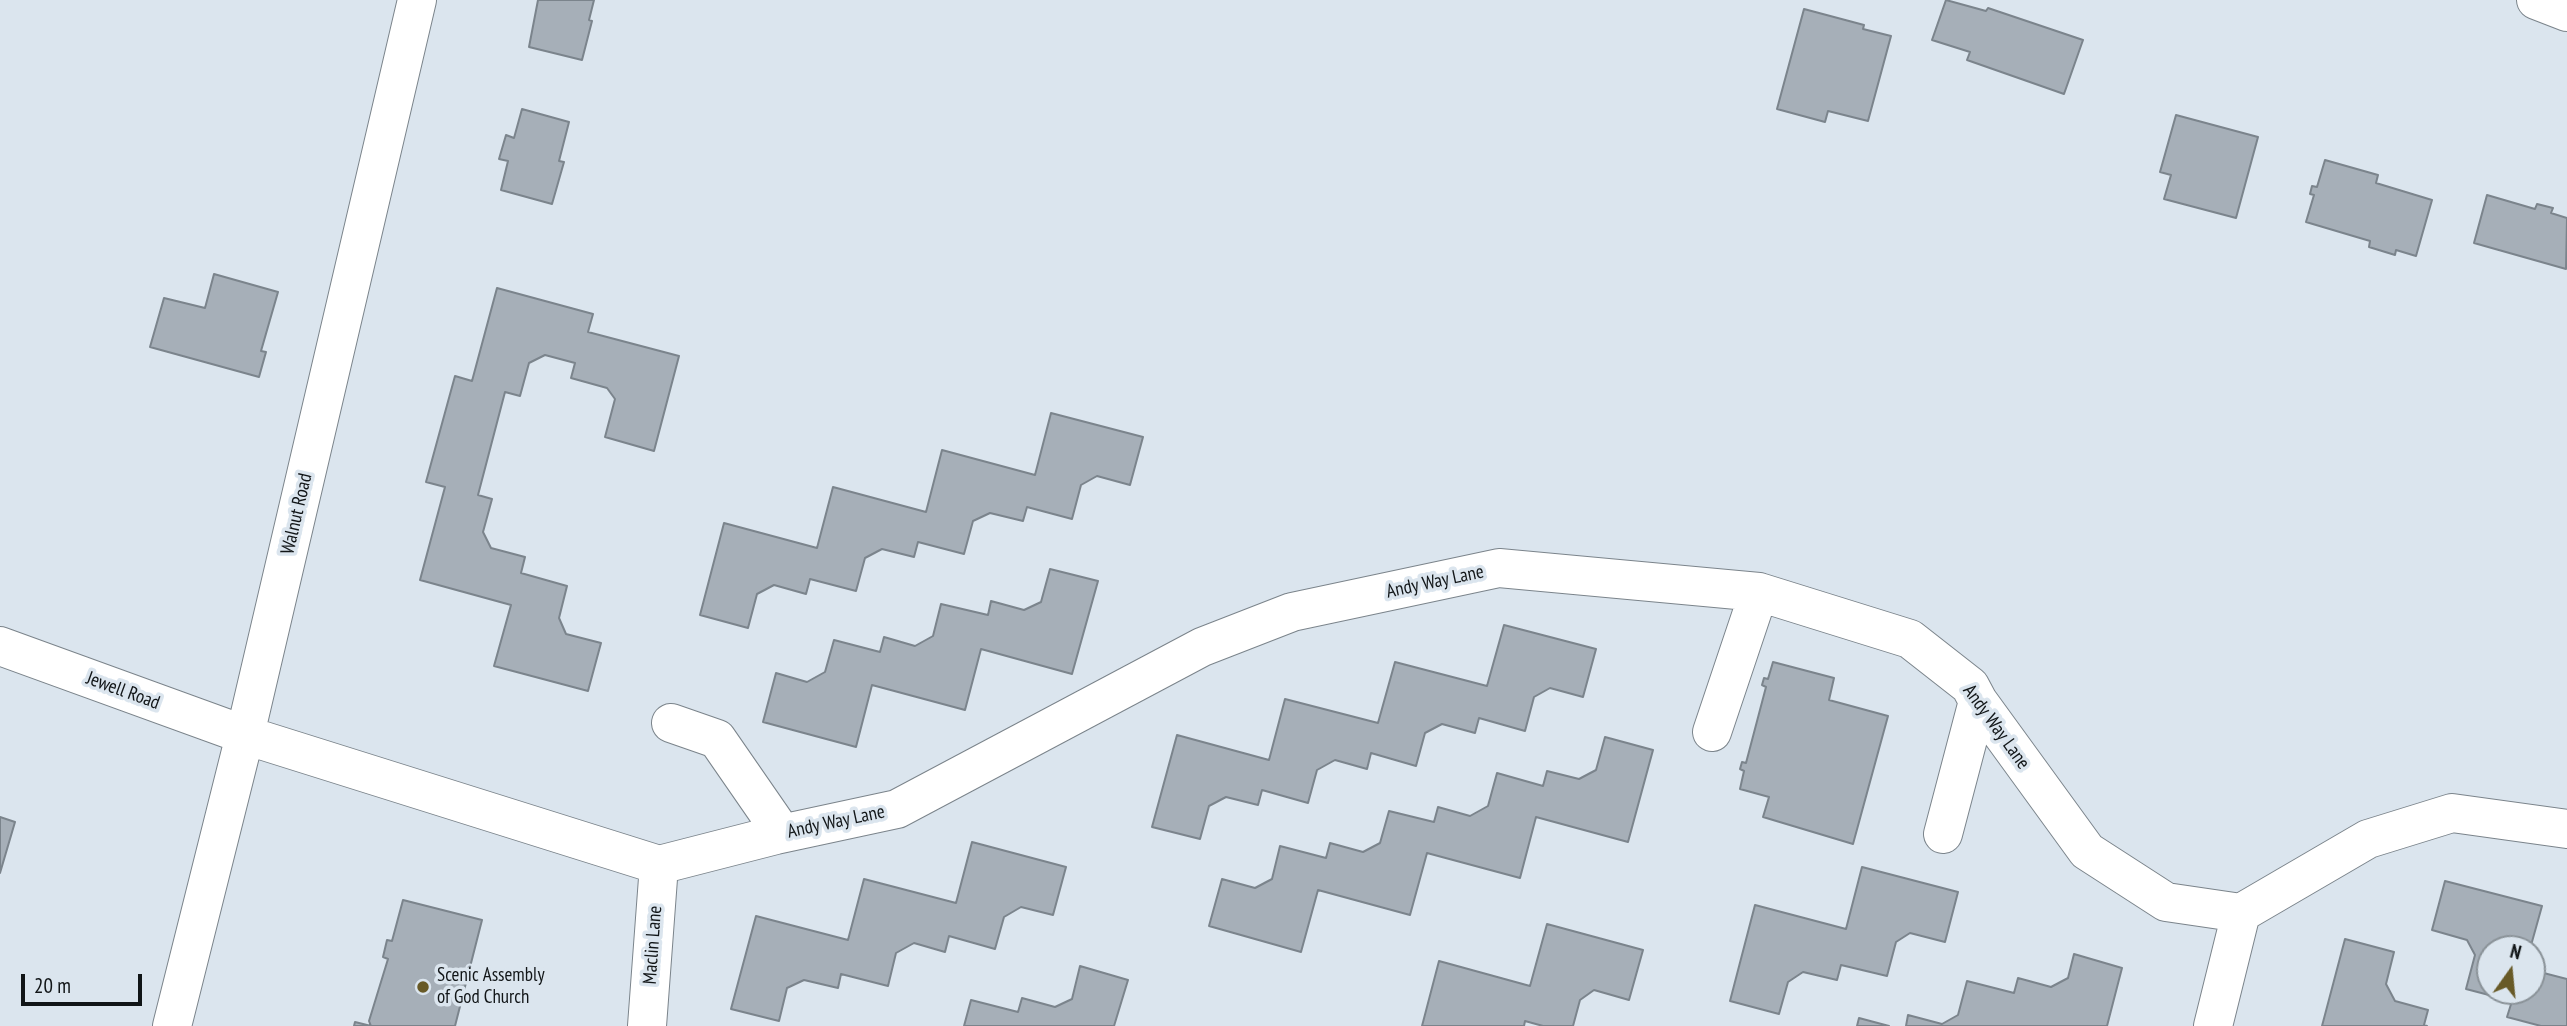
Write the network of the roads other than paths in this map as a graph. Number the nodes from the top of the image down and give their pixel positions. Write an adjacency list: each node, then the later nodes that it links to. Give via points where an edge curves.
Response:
1 (417, 0): 9 (street, Walnut Road)
2 (2536, 0): 3 (street)
3 (2567, 12)
4 (1759, 592): 6 (street, Andy Way Lane, via 1910,639 1970,686); 8 (street); 10 (street, Andy Way Lane, via 1499,568 1292,612 1202,647 897,809)
5 (0, 646): 9 (street, Jewell Road)
6 (1978, 701): 11 (street); 14 (street, Andy Way Lane, via 2087,850 2166,902)
7 (671, 723): 10 (street, via 717,738)
8 (1712, 732)
9 (245, 735): 13 (street); 15 (street, Walnut Road)
10 (782, 833): 13 (street, Andy Way Lane)
11 (1943, 834)
12 (2561, 834): 14 (street, via 2452,813 2368,839)
13 (659, 864): 16 (street, Maclin Lane)
14 (2241, 913): 17 (street)
15 (172, 1026)
16 (647, 1026)
17 (2213, 1026)

